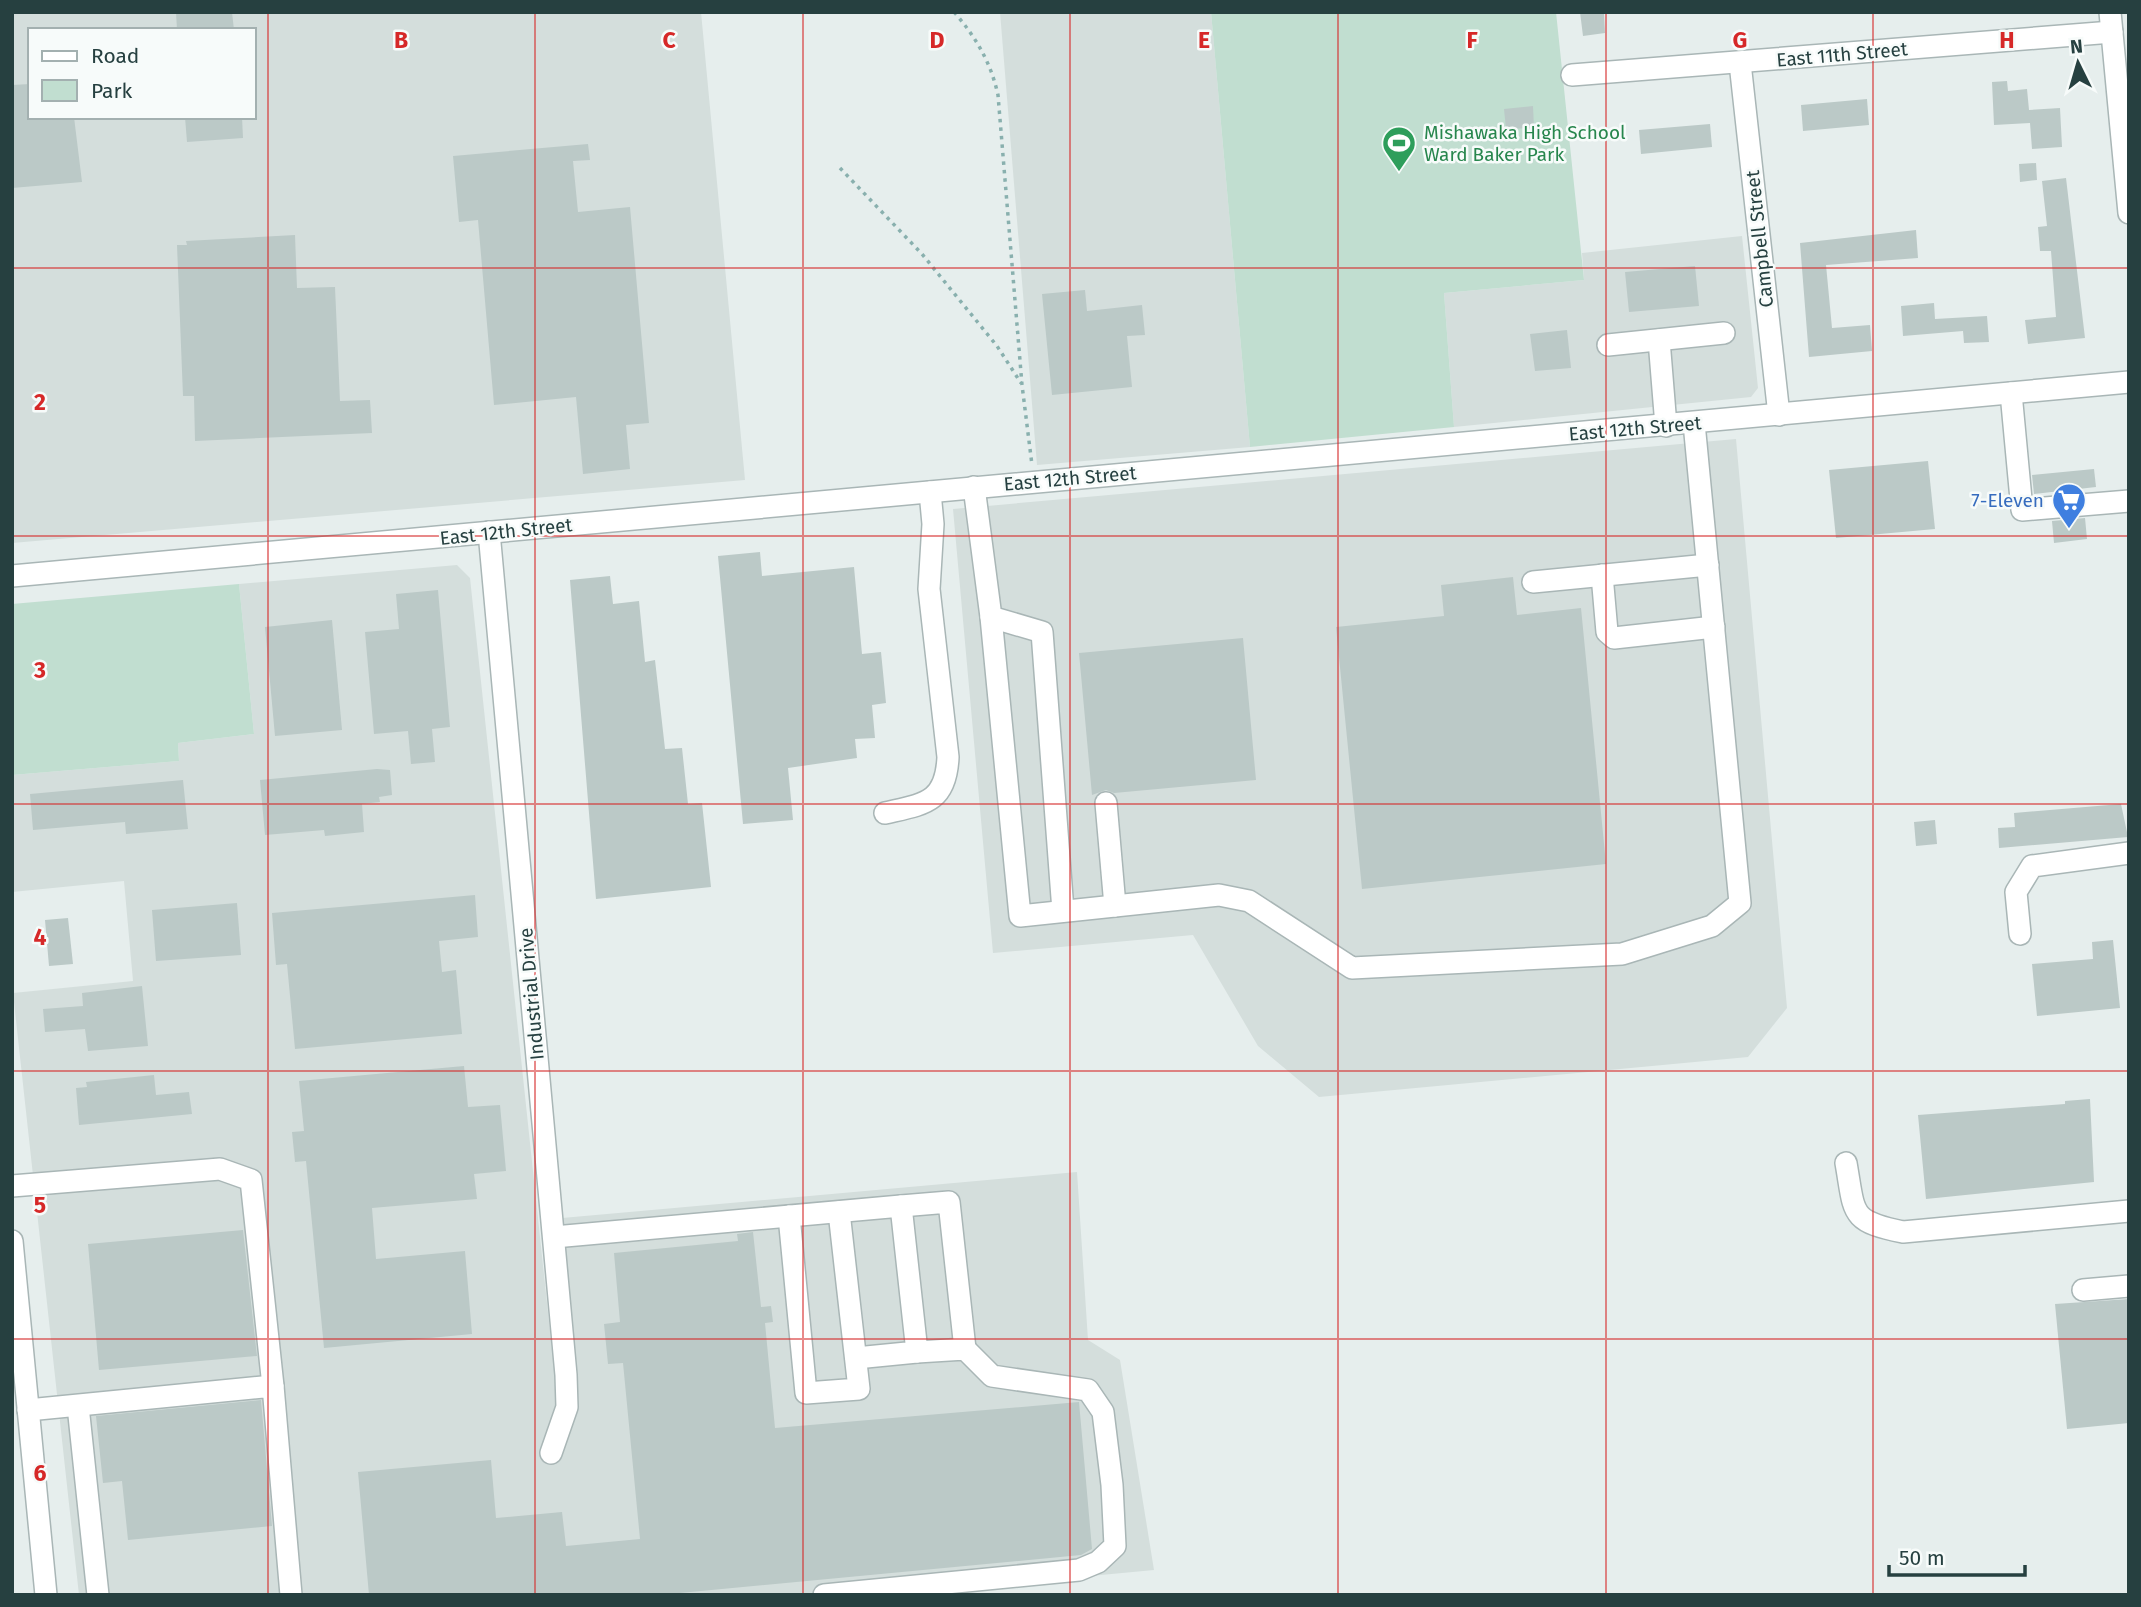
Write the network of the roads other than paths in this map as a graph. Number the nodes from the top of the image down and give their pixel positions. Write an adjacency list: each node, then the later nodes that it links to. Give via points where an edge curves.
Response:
1 (2111, 22): 2 (street, East 11th Street); 4 (street)
2 (1740, 63): 3 (street, East 11th Street); 10 (street, Campbell Street)
3 (1572, 75)
4 (2129, 213)
5 (1724, 333): 6 (street)
6 (1659, 340): 7 (street); 12 (street)
7 (1608, 345)
8 (2129, 382): 9 (street, East 12th Street)
9 (2011, 393): 10 (street, East 12th Street); 15 (street, via 2022,510)
10 (1779, 415): 11 (street, East 12th Street)
11 (1694, 423): 12 (street, East 12th Street); 17 (street)
12 (1666, 426): 13 (street, East 12th Street)
13 (974, 486): 14 (street, East 12th Street); 21 (street)
14 (930, 492): 16 (street, East 12th Street); 24 (street, via 929,589 947,775 932,798)
15 (2129, 501)
16 (489, 532): 19 (street, East 12th Street); 35 (street, Industrial Drive)
17 (1708, 565): 18 (street); 22 (street)
18 (1602, 575): 20 (street); 22 (street, via 1607,632 1614,638)
19 (12, 576)
20 (1533, 582)
21 (991, 617): 27 (street, via 1042,632); 27 (street, via 1020,916)
22 (1714, 627): 26 (street, via 1740,904 1712,926 1622,954 1352,968 1249,901 1219,895)
23 (1106, 803): 26 (street)
24 (885, 813)
25 (2129, 853): 28 (street, via 2032,866 2016,891)
26 (1115, 905): 27 (street)
27 (1063, 911)
28 (2020, 934)
29 (1846, 1163): 33 (street, via 1854,1212 1870,1226 1903,1232)
30 (12, 1186): 43 (street, via 220,1169 251,1180)
31 (901, 1206): 32 (street); 39 (street, via 949,1202); 40 (street)
32 (839, 1212): 34 (street); 41 (street)
33 (2129, 1212)
34 (789, 1216): 35 (street); 41 (street, via 806,1393 859,1389)
35 (554, 1237): 46 (street, Industrial Drive, via 567,1407)
36 (12, 1241): 42 (street)
37 (2129, 1286): 38 (street)
38 (2083, 1290)
39 (965, 1349): 40 (street); 50 (street, via 992,1376 1088,1390 1103,1412 1115,1546 1098,1562 1079,1570)
40 (917, 1352): 41 (street)
41 (856, 1359)
42 (18, 1363): 45 (street)
43 (273, 1386): 44 (street); 49 (street)
44 (78, 1406): 45 (street); 48 (street)
45 (28, 1410): 47 (street)
46 (551, 1453)
47 (46, 1595)
48 (98, 1595)
49 (291, 1595)
50 (824, 1595)

